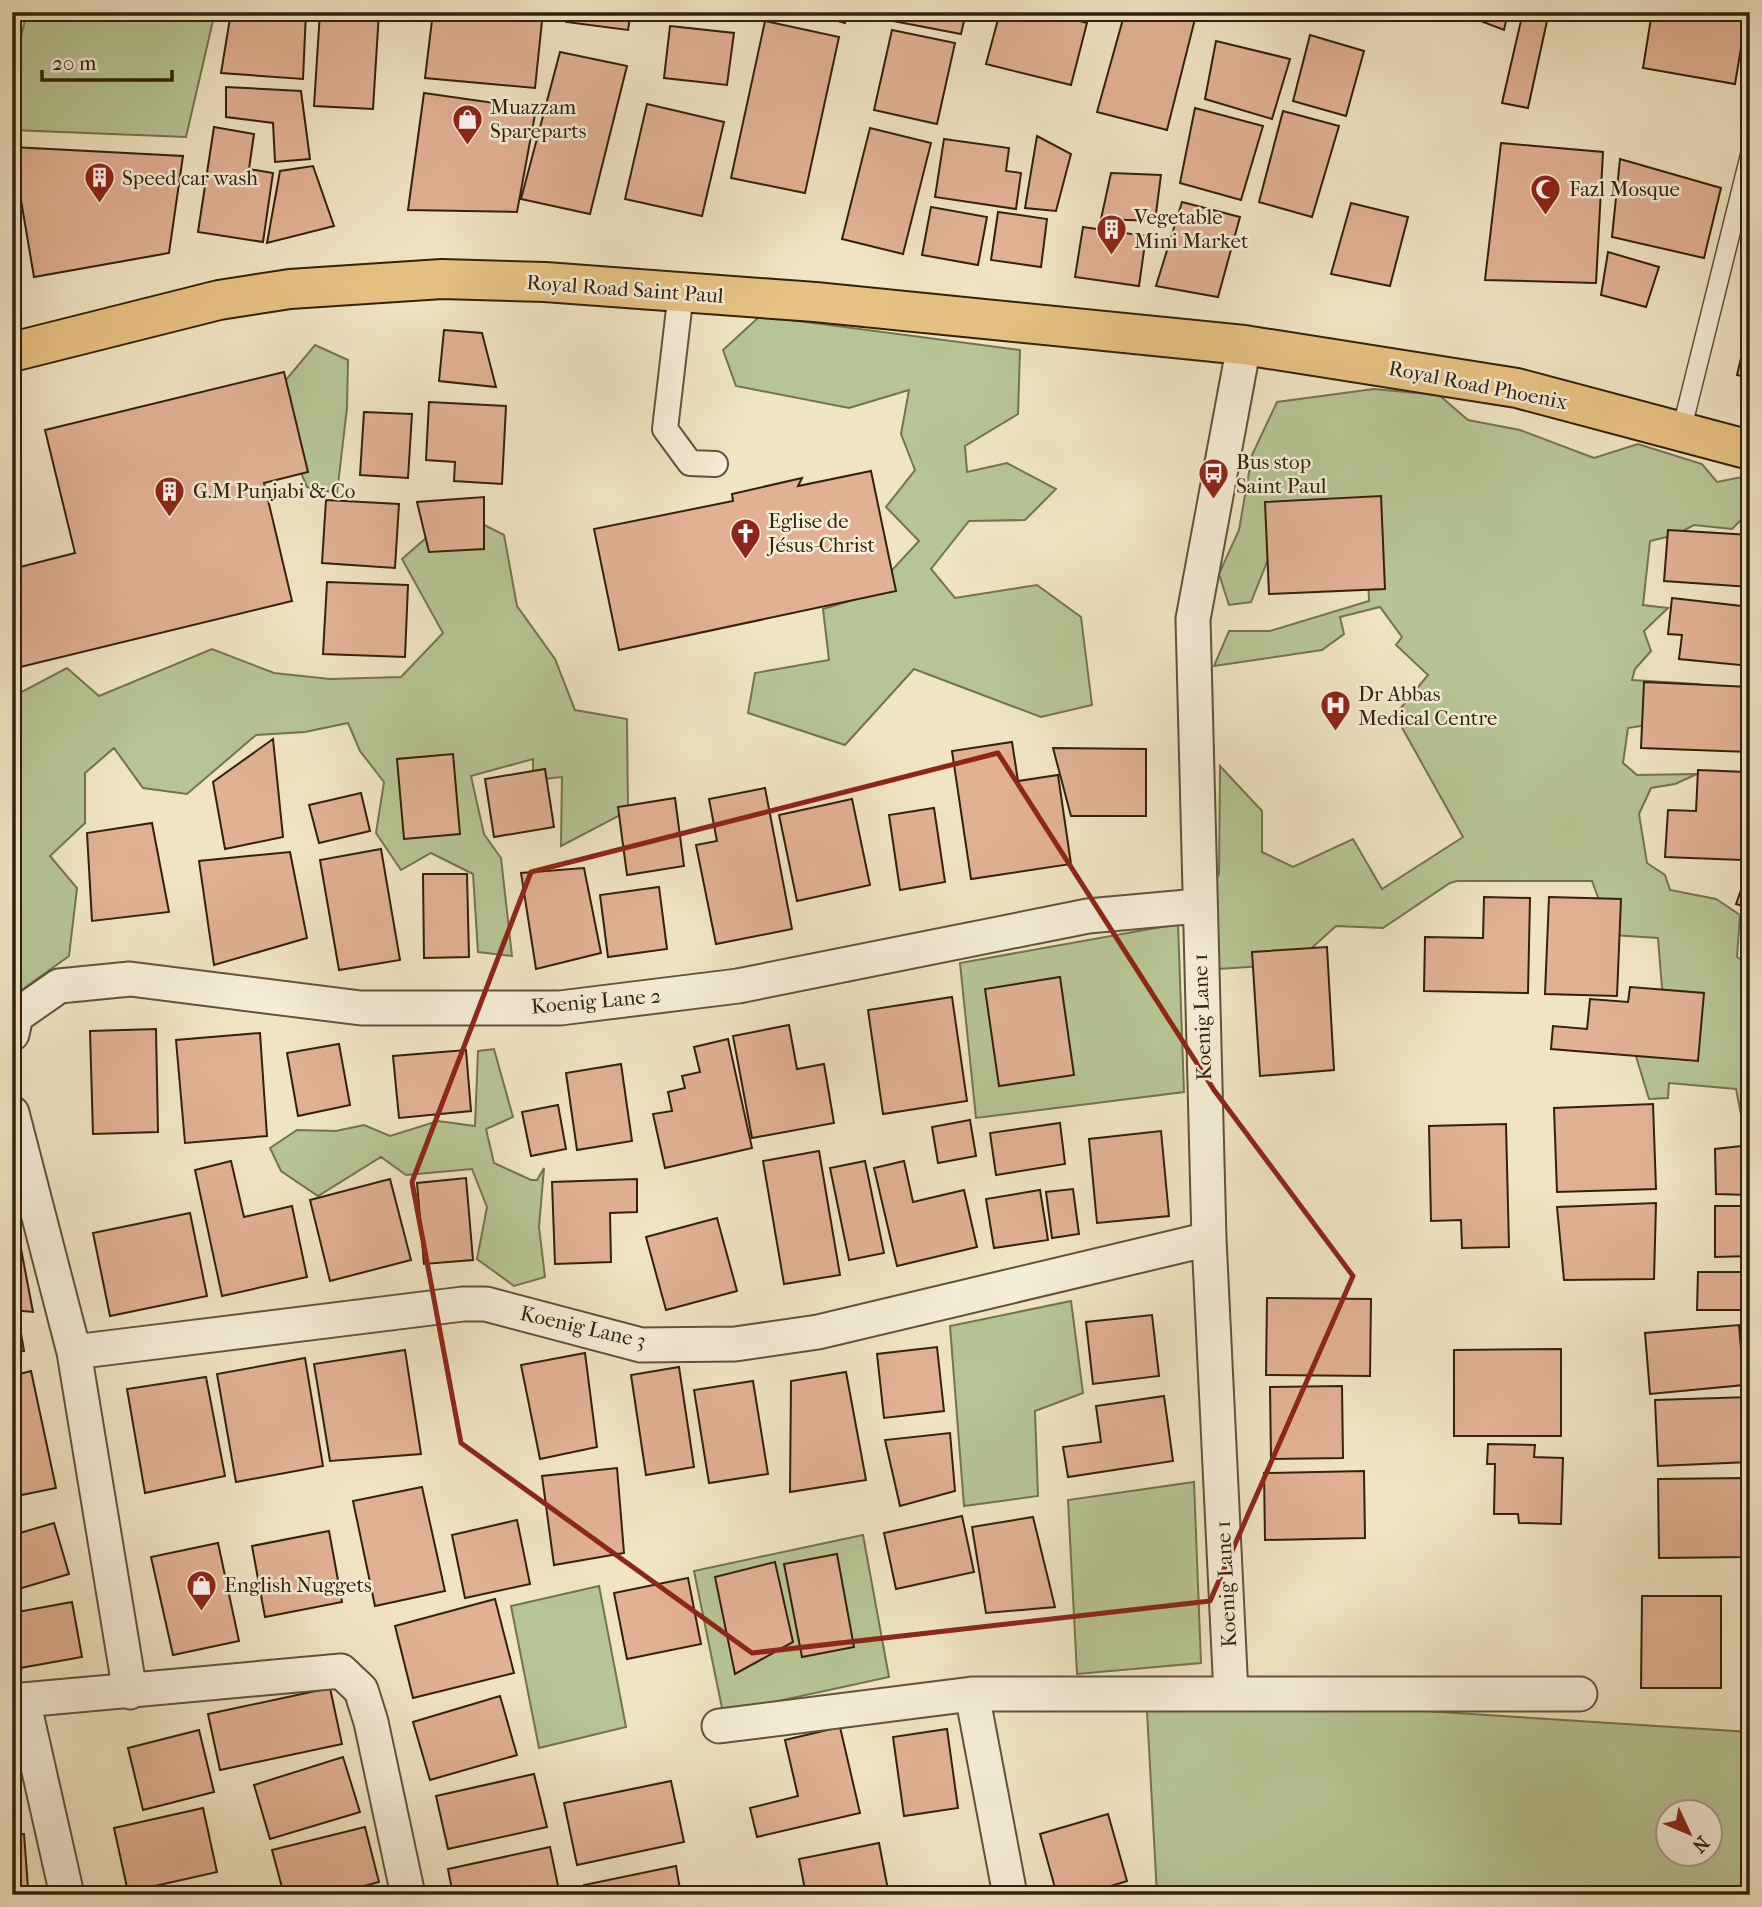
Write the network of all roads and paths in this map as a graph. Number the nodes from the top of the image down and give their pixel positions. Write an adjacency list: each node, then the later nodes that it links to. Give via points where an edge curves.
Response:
1 (1750, 155): 5 (lane)
2 (681, 292): 3 (main road, Royal Road Saint Paul); 4 (main road, Royal Road Saint Paul, via 442,279 290,289 219,300); 7 (street, via 665,429 690,463)
3 (1244, 345): 5 (main road, Royal Road Phoenix, via 1517,388); 8 (street, Koenig Lane 1, via 1193,619 1201,807)
4 (12, 352)
5 (1681, 432): 6 (main road, Royal Road Phoenix)
6 (1750, 450)
7 (715, 464)
8 (1198, 906): 9 (street, Koenig Lane 2, via 1088,916 738,986 560,1008 361,1008 130,979 59,986 16,1016); 11 (street, Koenig Lane 1)
9 (12, 1034)
10 (12, 1113): 12 (street)
11 (1209, 1239): 12 (street, Koenig Lane 3, via 818,1332 735,1344 641,1345 534,1315 474,1304); 15 (street, Koenig Lane 1)
12 (74, 1352): 13 (street)
13 (130, 1692): 17 (street, via 23,1700); 20 (street, via 341,1671 361,1690 368,1712)
14 (972, 1694): 15 (street); 18 (street); 21 (street)
15 (1231, 1694): 16 (street)
16 (1580, 1694)
17 (19, 1713): 19 (street)
18 (719, 1726)
19 (67, 1895)
20 (408, 1895)
21 (1010, 1895)

